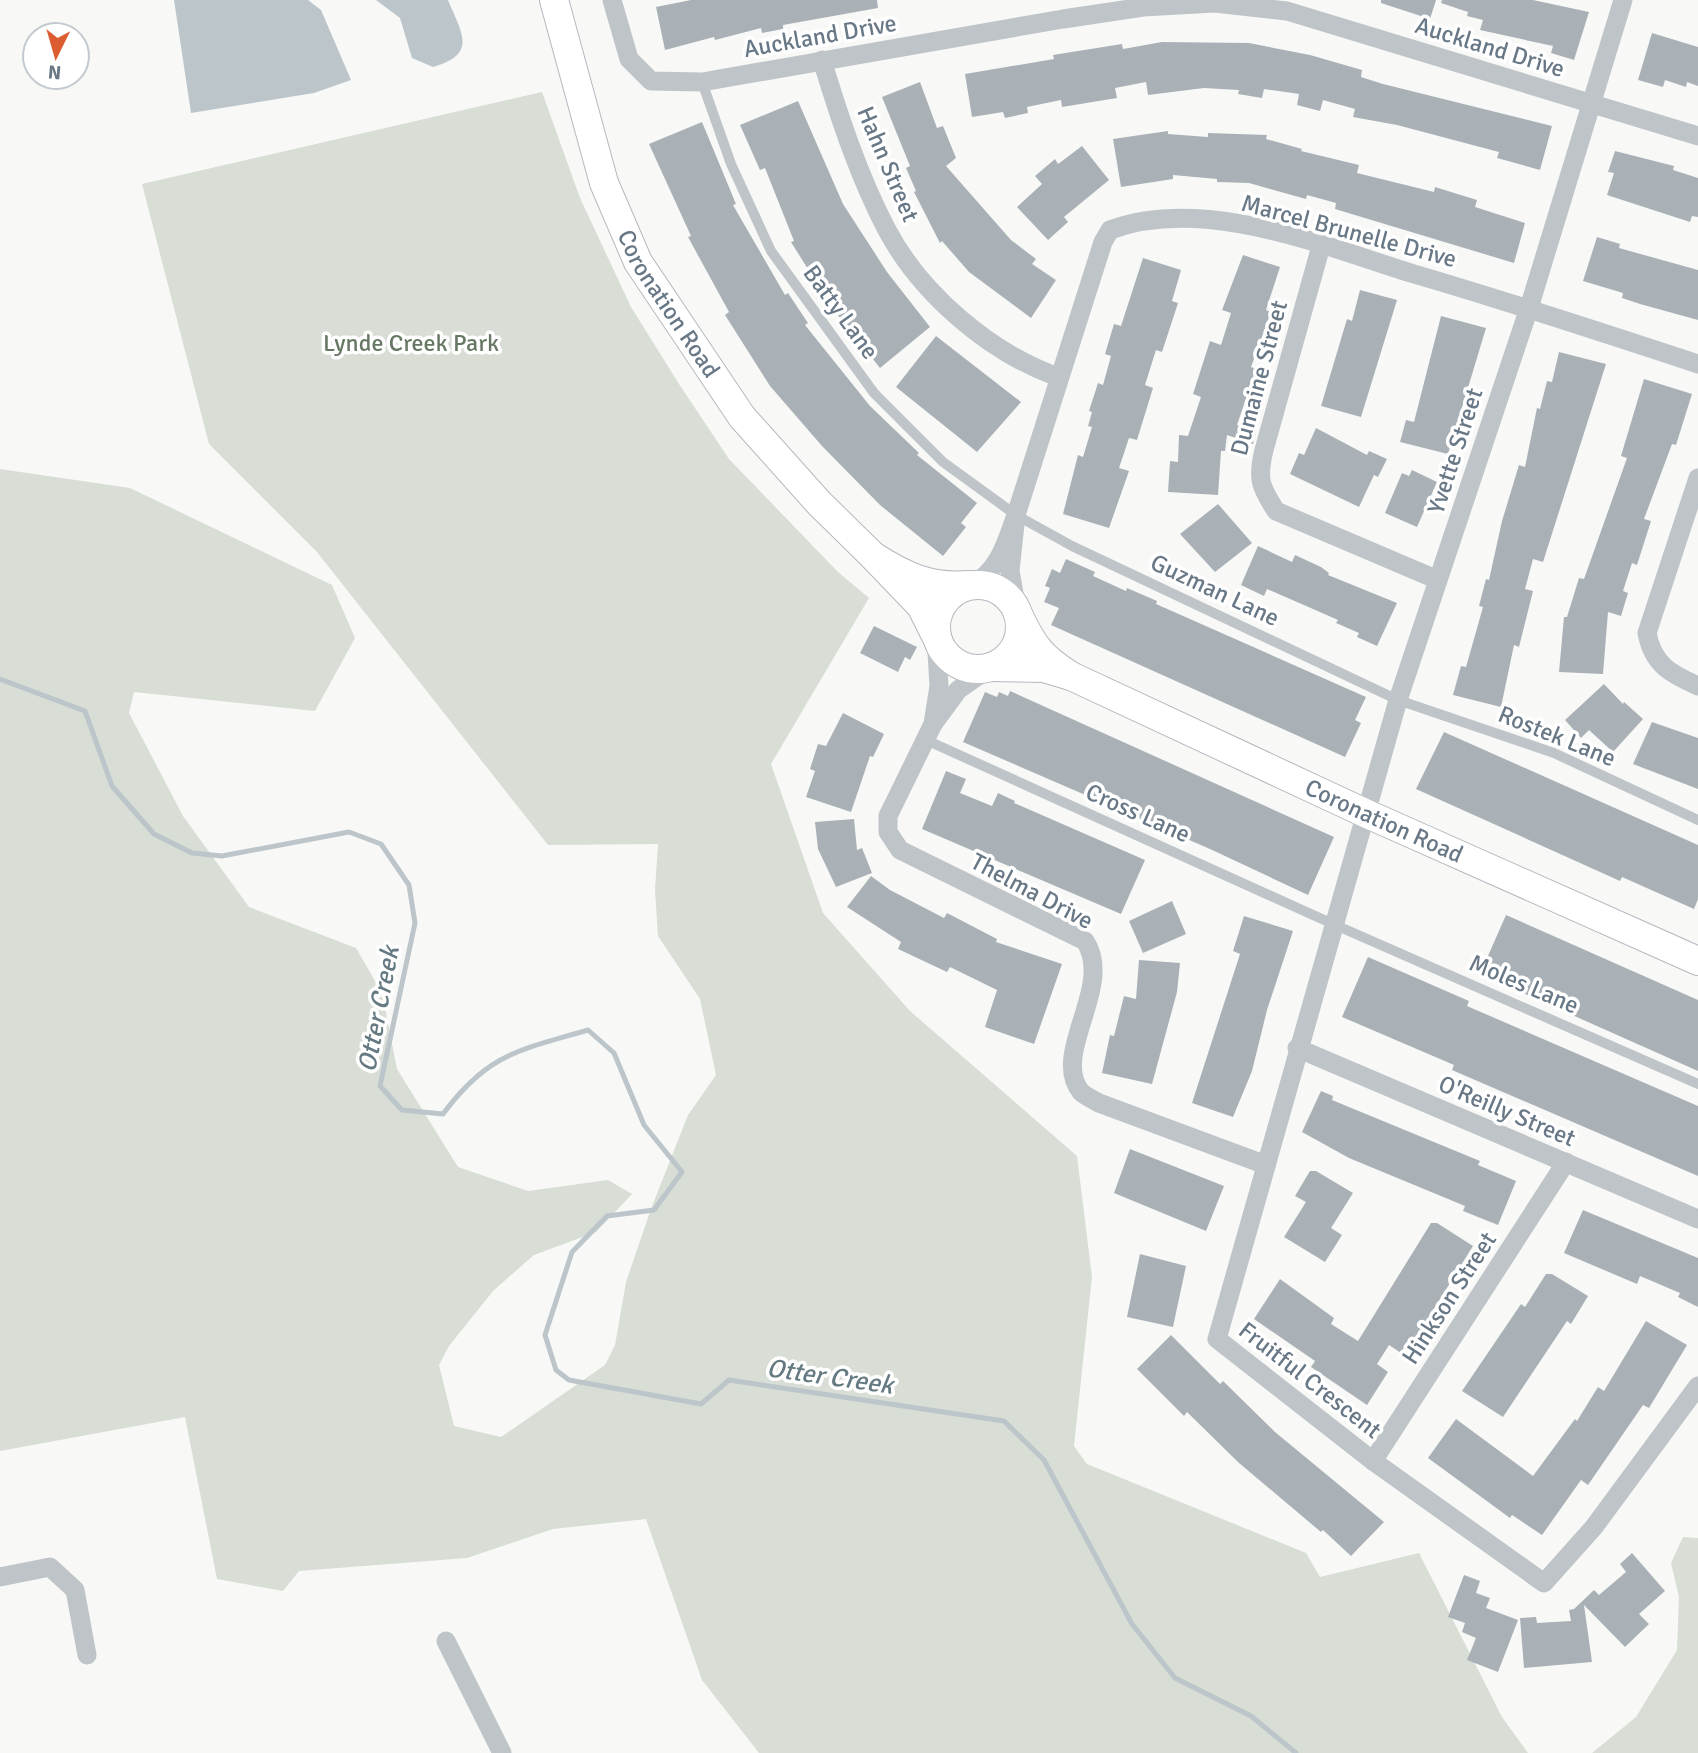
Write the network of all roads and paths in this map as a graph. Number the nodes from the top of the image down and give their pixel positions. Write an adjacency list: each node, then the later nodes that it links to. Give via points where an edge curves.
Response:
1 (554, 0): 14 (street, Coronation Road, via 604,183 638,262 742,417)
2 (612, 0): 5 (street, Auckland Drive, via 629,59 652,81)
3 (1623, 0): 6 (street, Yvette Street)
4 (822, 60): 5 (street, Auckland Drive); 6 (street, Auckland Drive, via 1143,7 1215,3 1287,11); 11 (street, Hahn Street, via 887,231 929,290 989,340)
5 (702, 82): 13 (lane, Batty Lane, via 731,164 772,251 874,393 943,462)
6 (1591, 104): 7 (street, Auckland Drive); 9 (street, Yvette Street)
7 (1698, 136)
8 (1321, 246): 9 (street, Marcel Brunelle Drive); 11 (street, Marcel Brunelle Drive, via 1256,226 1205,220 1158,220 1110,230); 15 (street, Dumaine Street, via 1264,450 1259,473 1262,489 1276,511)
9 (1528, 308): 10 (street, Marcel Brunelle Drive); 15 (street, Yvette Street)
10 (1698, 364)
11 (1058, 377): 13 (street, Marcel Brunelle Drive)
12 (1698, 478): 21 (street, via 1647,633 1649,646 1664,670)
13 (1016, 515): 16 (street, Marcel Brunelle Drive, via 1000,559); 17 (street, Marcel Brunelle Drive, via 1010,571); 22 (lane, Guzman Lane)
14 (873, 556): 16 (street, Coronation Road, via 909,579); 18 (street, Coronation Road, via 921,606)
15 (1438, 580): 22 (street, Yvette Street)
16 (972, 585): 17 (street, via 998,590); 18 (street, via 947,597 936,622)
17 (1017, 610): 19 (street, via 1019,638 1013,650); 20 (street, Coronation Road, via 1031,643 1045,660)
18 (936, 636): 19 (street, via 942,649 963,667); 23 (street, Thelma Drive, via 939,685)
19 (991, 667): 20 (street, Coronation Road, via 1044,668); 23 (street, Thelma Drive, via 958,690)
20 (1071, 676): 24 (street, Coronation Road)
21 (1698, 687)
22 (1398, 700): 24 (street, Yvette Street); 25 (lane, Rostek Lane, via 1554,753)
23 (929, 732): 26 (lane, Cross Lane); 31 (street, Thelma Drive, via 888,816 888,832 900,850 1085,941 1094,973 1071,1070 1082,1092 1100,1104)
24 (1365, 813): 26 (street, Fruitful Crescent); 27 (street, Coronation Road)
25 (1698, 820)
26 (1333, 924): 28 (street, Fruitful Crescent); 29 (lane, Moles Lane)
27 (1698, 961)
28 (1297, 1048): 30 (street, O'Reilly Street); 31 (street, Fruitful Crescent)
29 (1698, 1084)
30 (1566, 1162): 32 (street, O'Reilly Street); 34 (street, Hinkson Street)
31 (1266, 1165): 34 (street, Fruitful Crescent, via 1217,1339)
32 (1698, 1219)
33 (1698, 1386): 34 (street, Fruitful Crescent, via 1594,1527 1544,1583)
34 (1373, 1461)
35 (0, 1577): 37 (street, via 50,1567 75,1590)
36 (446, 1641): 38 (street)
37 (87, 1655)
38 (502, 1753)

